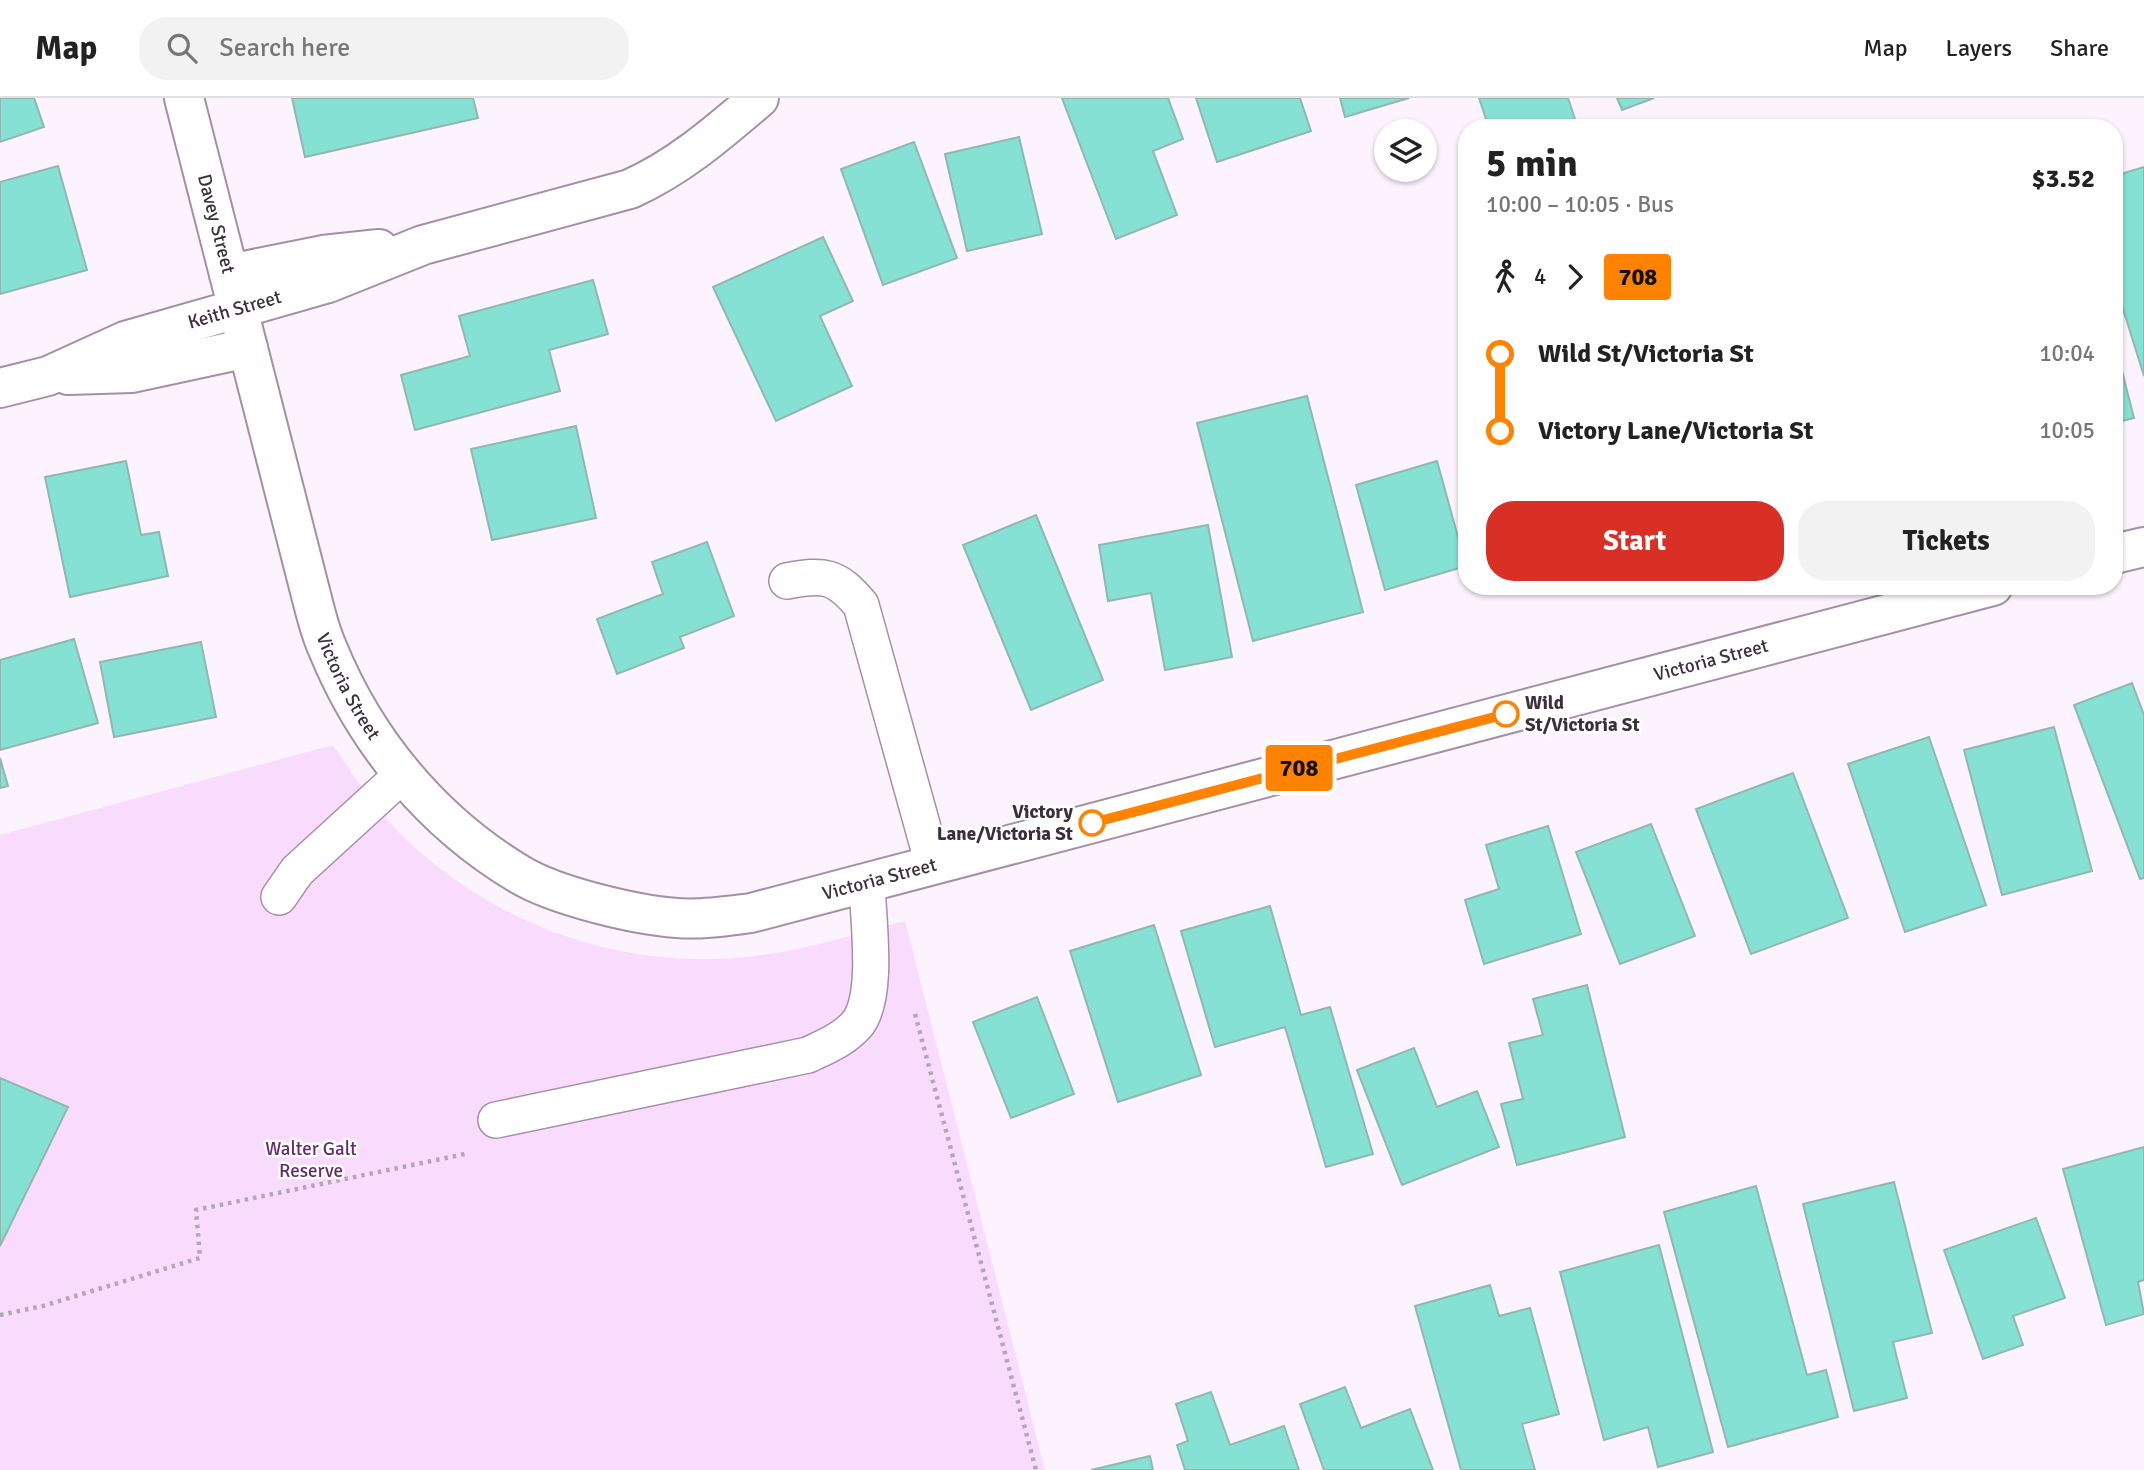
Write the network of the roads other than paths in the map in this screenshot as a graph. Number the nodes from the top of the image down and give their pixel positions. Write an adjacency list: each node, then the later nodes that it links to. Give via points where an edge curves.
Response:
1 (184, 98): 4 (street, Davey Street)
2 (759, 98): 3 (street, Keith Street, via 703,146 663,174 630,189)
3 (423, 245): 4 (street, Keith Street, via 323,255); 5 (street, Keith Street, via 328,283)
4 (229, 274): 5 (street, Davey Street)
5 (239, 310): 6 (street, Davey Street); 7 (street, Keith Street, via 125,341)
6 (248, 348): 7 (street, Keith Street, via 131,373); 13 (street, Victoria Street, via 325,644 368,727)
7 (48, 376): 8 (street, Keith Street)
8 (0, 388)
9 (2144, 547): 10 (street)
10 (2123, 552)
11 (788, 581): 14 (lane, via 831,578 847,588 860,605)
12 (1959, 595): 14 (street, Victoria Street)
13 (402, 775): 15 (street, Victoria Street, via 438,812 521,875 634,913 680,919 751,913); 16 (lane, via 297,871)
14 (933, 864): 15 (street, Victoria Street)
15 (867, 884): 17 (lane, via 867,1000 858,1022 839,1040 808,1055)
16 (279, 897)
17 (496, 1120)

